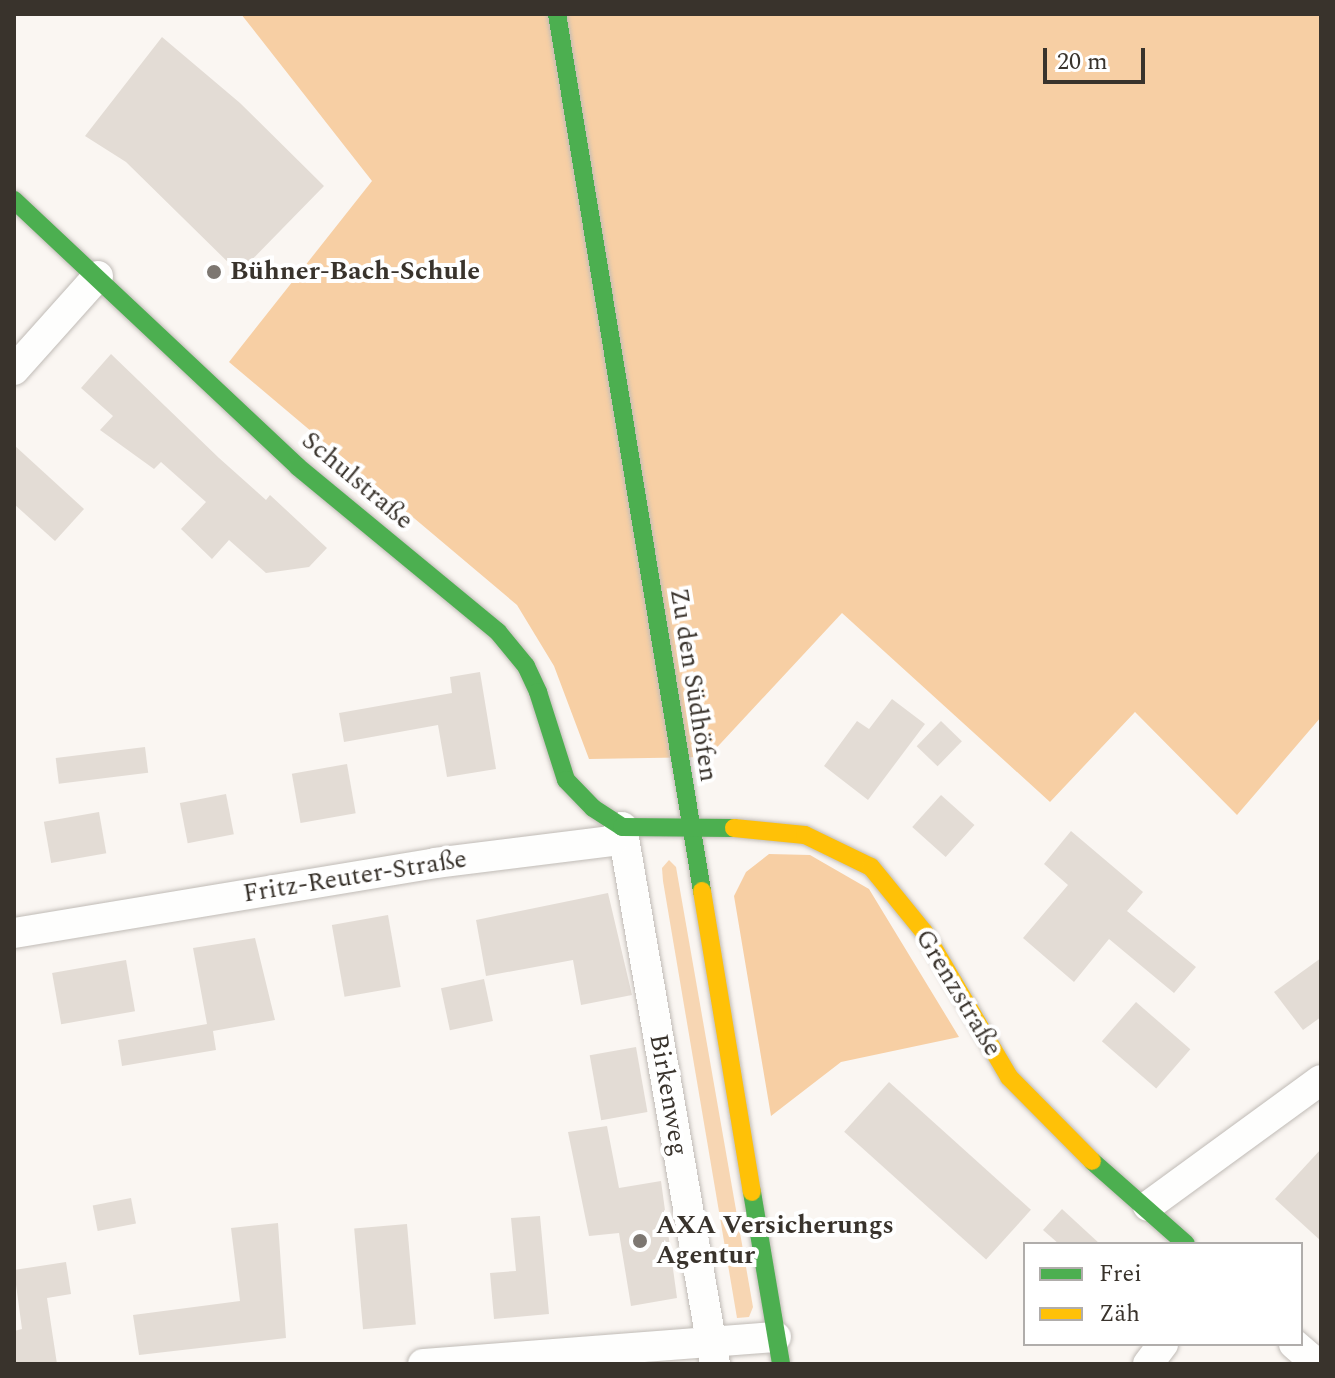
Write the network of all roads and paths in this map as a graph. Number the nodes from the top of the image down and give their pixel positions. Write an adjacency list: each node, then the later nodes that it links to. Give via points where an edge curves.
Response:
1 (557, 14): 5 (street, Zu den Südhöfen)
2 (14, 200): 3 (street, Schulstraße)
3 (98, 276): 4 (street); 6 (street, Schulstraße, via 298,467 498,632 526,666 538,692 566,780 593,808)
4 (14, 370)
5 (690, 824): 6 (street, Fritz-Reuter-Straße); 9 (street, Grenzstraße, via 805,835 871,867 924,932 1009,1077 1069,1143); 13 (street, Zu den Südhöfen)
6 (622, 827): 7 (street, Fritz-Reuter-Straße, via 612,841 435,863); 14 (street, Birkenweg)
7 (14, 933)
8 (1321, 1080): 9 (street)
9 (1148, 1206): 10 (street, Grenzstraße)
10 (1184, 1242)
11 (1162, 1346): 17 (street)
12 (1296, 1346): 18 (street)
13 (779, 1350): 14 (street)
14 (713, 1354): 15 (street)
15 (472, 1362): 16 (street)
16 (423, 1364)
17 (1148, 1364)
18 (1317, 1364)

